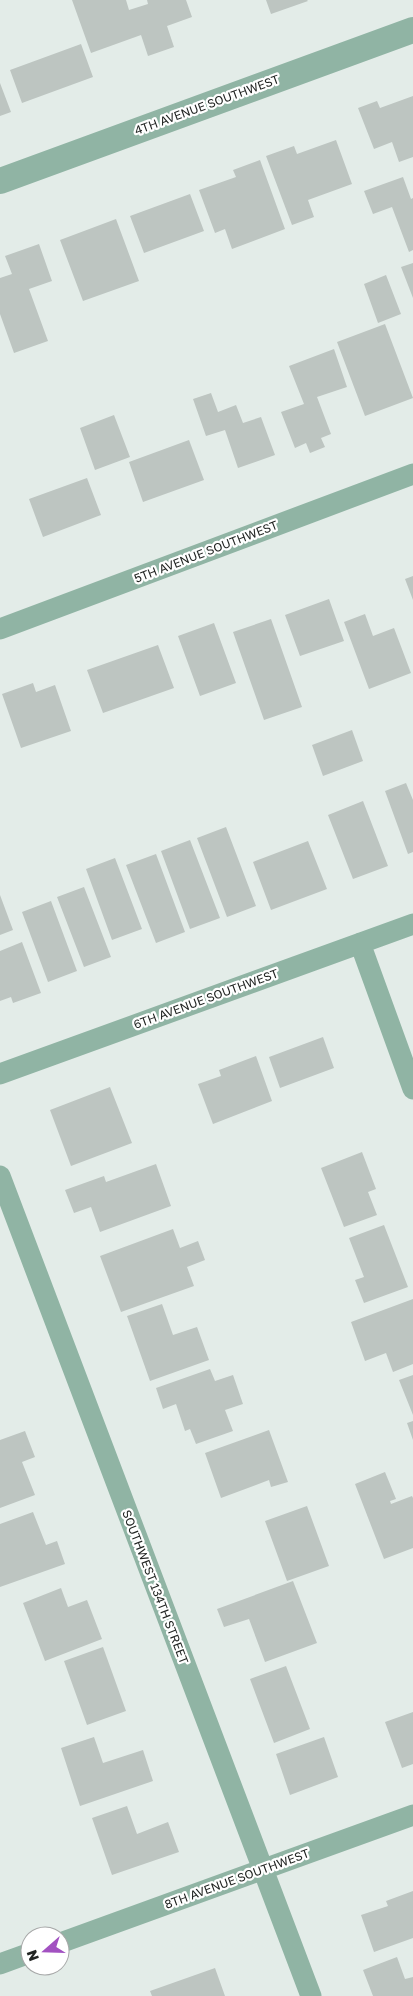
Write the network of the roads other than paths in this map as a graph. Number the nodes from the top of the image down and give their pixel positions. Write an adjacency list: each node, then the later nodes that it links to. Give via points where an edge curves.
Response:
1 (413, 30): 2 (street, 4TH AVENUE SOUTHWEST)
2 (0, 181)
3 (413, 474): 4 (street, 5TH AVENUE SOUTHWEST)
4 (0, 629)
5 (413, 924): 6 (street, 6TH AVENUE SOUTHWEST)
6 (360, 943): 7 (street, 6TH AVENUE SOUTHWEST); 8 (street)
7 (0, 1074)
8 (413, 1089)
9 (0, 1176): 11 (street, SOUTHWEST 134TH STREET)
10 (413, 1815): 11 (street, 8TH AVENUE SOUTHWEST)
11 (262, 1870): 12 (street, 8TH AVENUE SOUTHWEST); 15 (street, SOUTHWEST 134TH STREET)
12 (70, 1939)
13 (20, 1957): 14 (street)
14 (0, 1964)
15 (311, 1996)

